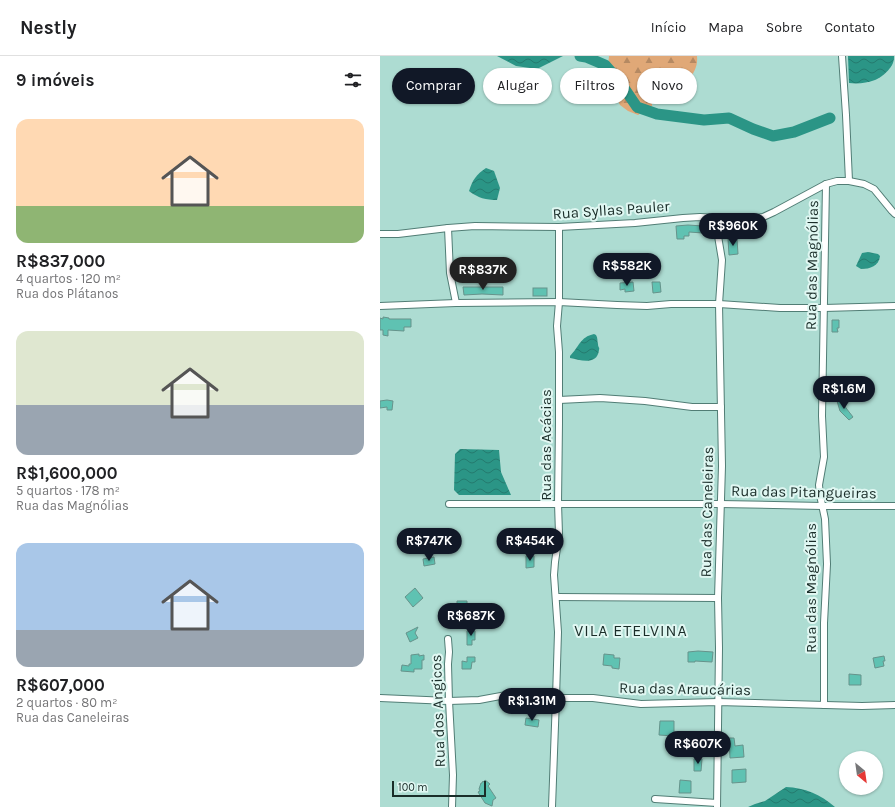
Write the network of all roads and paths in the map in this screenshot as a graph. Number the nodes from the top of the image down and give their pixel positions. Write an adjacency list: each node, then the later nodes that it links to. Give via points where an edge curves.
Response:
1 (842, 56): 2 (street)
2 (849, 181): 3 (street, Rua Syllas Pauler); 4 (street, Rua Syllas Pauler, via 864,184 874,190)
3 (826, 184): 5 (street, Rua Syllas Pauler, via 763,217); 14 (street, Rua das Magnólias)
4 (895, 214)
5 (715, 218): 6 (street, Rua Syllas Pauler); 11 (street, Rua das Caneleiras, via 722,260)
6 (559, 227): 7 (street, Rua Syllas Pauler); 9 (street, Rua das Acácias)
7 (448, 228): 8 (street, Rua Syllas Pauler); 10 (street, via 450,273)
8 (380, 234)
9 (559, 302): 10 (street); 11 (street, via 617,306); 15 (street, Rua das Acácias)
10 (456, 303): 12 (street)
11 (719, 304): 14 (street); 16 (street, Rua das Caneleiras)
12 (380, 306)
13 (895, 306): 14 (street)
14 (824, 308): 20 (street, Rua das Magnólias, via 824,458 819,485)
15 (559, 400): 16 (street, via 600,398 692,407); 17 (street, Rua das Acácias)
16 (721, 407): 19 (street, Rua das Caneleiras)
17 (558, 503): 18 (street, Rua das Pitangueiras); 19 (street, Rua das Pitangueiras); 22 (street, Rua das Acácias)
18 (448, 504)
19 (720, 504): 20 (street, Rua das Pitangueiras); 23 (street, Rua das Caneleiras)
20 (822, 506): 21 (street, Rua das Pitangueiras); 29 (street, Rua das Magnólias, via 827,564)
21 (895, 506)
22 (556, 597): 23 (street); 26 (street, Rua das Acácias)
23 (718, 598): 28 (street, Rua das Caneleiras)
24 (448, 639): 27 (street, Rua dos Angicos)
25 (380, 698): 27 (street, Rua das Araucárias)
26 (556, 698): 27 (street, Rua das Araucárias, via 527,692 479,700); 28 (street, Rua das Araucárias, via 593,698 641,704); 34 (street, Rua das Acácias)
27 (449, 701): 33 (street, Rua dos Angicos)
28 (718, 702): 29 (street, Rua das Araucárias); 32 (street, Rua das Caneleiras)
29 (824, 705): 30 (street, Rua das Araucárias)
30 (895, 705)
31 (655, 799): 32 (street)
32 (717, 805)
33 (452, 807)
34 (552, 807)

